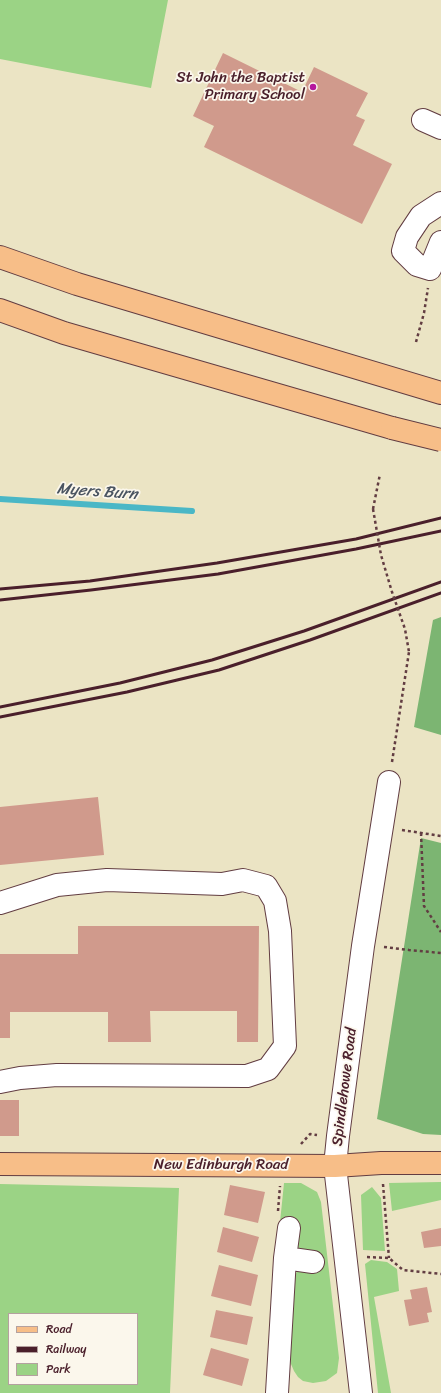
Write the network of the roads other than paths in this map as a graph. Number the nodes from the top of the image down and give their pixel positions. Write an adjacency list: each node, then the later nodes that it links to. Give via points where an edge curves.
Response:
1 (441, 203): 2 (street, via 421,216 407,237 403,251 417,265 430,269)
2 (441, 242)
3 (0, 257): 5 (main road, via 77,284)
4 (0, 310): 6 (main road, bridge, via 64,333)
5 (441, 393)
6 (441, 440)
7 (389, 782): 12 (street, Spindlehowe Road, via 363,946)
8 (0, 903): 9 (street, via 57,885 107,880 222,884 243,880 266,886 276,901 280,931 285,1046 268,1069 247,1076 57,1075)
9 (0, 1082)
10 (441, 1163): 12 (main road, New Edinburgh Road)
11 (0, 1164): 12 (main road, New Edinburgh Road)
12 (335, 1166): 17 (street, Spindlehowe Road)
13 (289, 1228): 14 (street)
14 (285, 1258): 15 (street); 16 (street)
15 (313, 1262)
16 (277, 1393)
17 (361, 1393)

